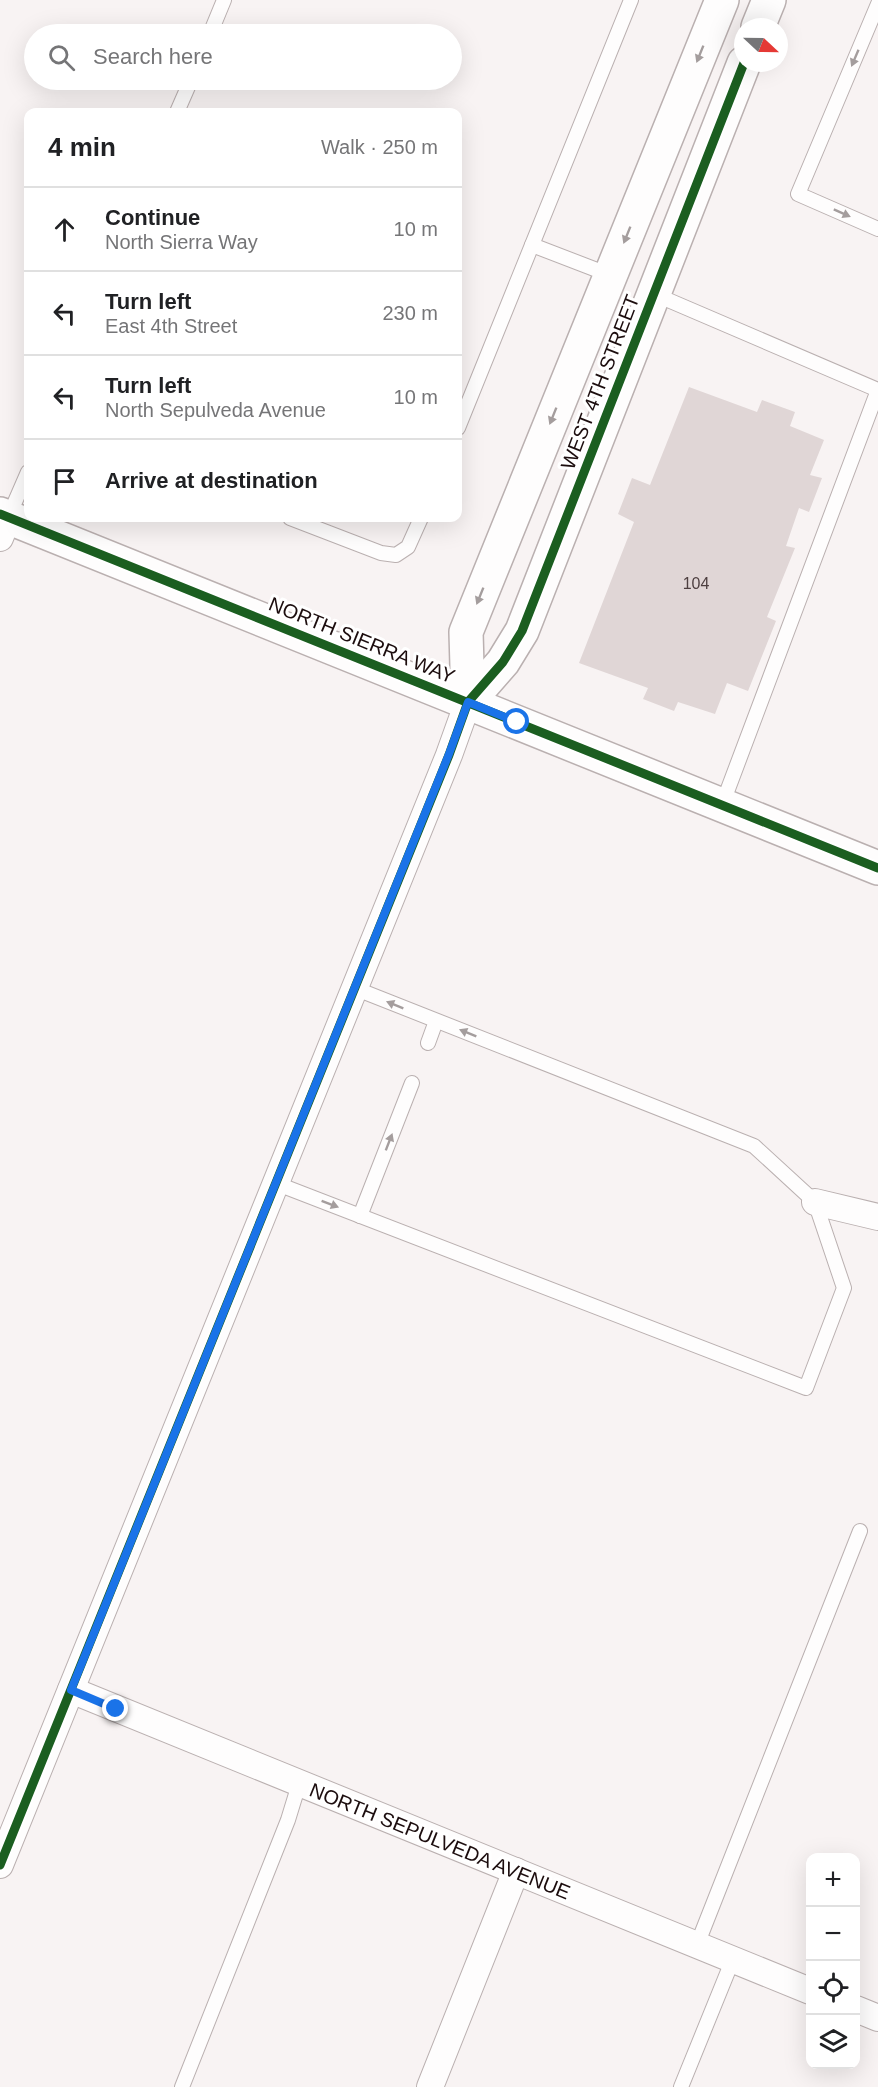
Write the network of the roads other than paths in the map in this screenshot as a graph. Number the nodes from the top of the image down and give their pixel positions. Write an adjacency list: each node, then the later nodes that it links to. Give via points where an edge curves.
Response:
1 (224, 0): 7 (lane)
2 (631, 0): 12 (lane)
3 (722, 0): 13 (street, WEST 4TH STREET, one-way to 13)
4 (769, 0): 6 (street)
5 (878, 4): 11 (lane, one-way to 11, via 798,194)
6 (762, 18)
7 (214, 24)
8 (740, 72): 14 (street, WEST 4TH STREET)
9 (187, 90): 10 (lane)
10 (179, 108)
11 (878, 229)
12 (532, 245): 13 (lane); 15 (lane)
13 (610, 275): 20 (street, WEST 4TH STREET, one-way to 20, via 466,632)
14 (654, 294): 20 (street, WEST 4TH STREET, via 522,631 503,662); 21 (lane, via 878,390)
15 (462, 418)
16 (24, 480): 19 (lane)
17 (300, 522): 18 (lane, via 381,554 396,555 408,547)
18 (419, 522)
19 (3, 523): 20 (street, NORTH SIERRA WAY)
20 (468, 702): 21 (street, NORTH SIERRA WAY); 23 (street)
21 (722, 805): 22 (street, NORTH SIERRA WAY)
22 (878, 868)
23 (354, 988): 24 (lane, one-way to 23); 27 (street)
24 (436, 1021): 25 (lane); 28 (lane, one-way to 24, via 754,1146)
25 (428, 1043)
26 (412, 1083): 29 (lane, one-way to 26)
27 (275, 1184): 29 (lane, one-way to 29); 32 (street)
28 (815, 1202): 29 (lane, via 844,1288 806,1388); 30 (street)
29 (360, 1216)
30 (878, 1217)
31 (861, 1531): 36 (lane)
32 (71, 1690): 33 (street, NORTH SEPULVEDA AVENUE); 34 (street)
33 (299, 1784): 35 (street, NORTH SEPULVEDA AVENUE); 41 (lane)
34 (0, 1865)
35 (516, 1871): 36 (street, NORTH SEPULVEDA AVENUE); 42 (street)
36 (697, 1945): 37 (street, NORTH SEPULVEDA AVENUE)
37 (733, 1959): 38 (street, NORTH SEPULVEDA AVENUE); 43 (lane)
38 (806, 1989)
39 (860, 2011): 40 (street)
40 (878, 2018)
41 (182, 2087)
42 (430, 2087)
43 (681, 2087)

